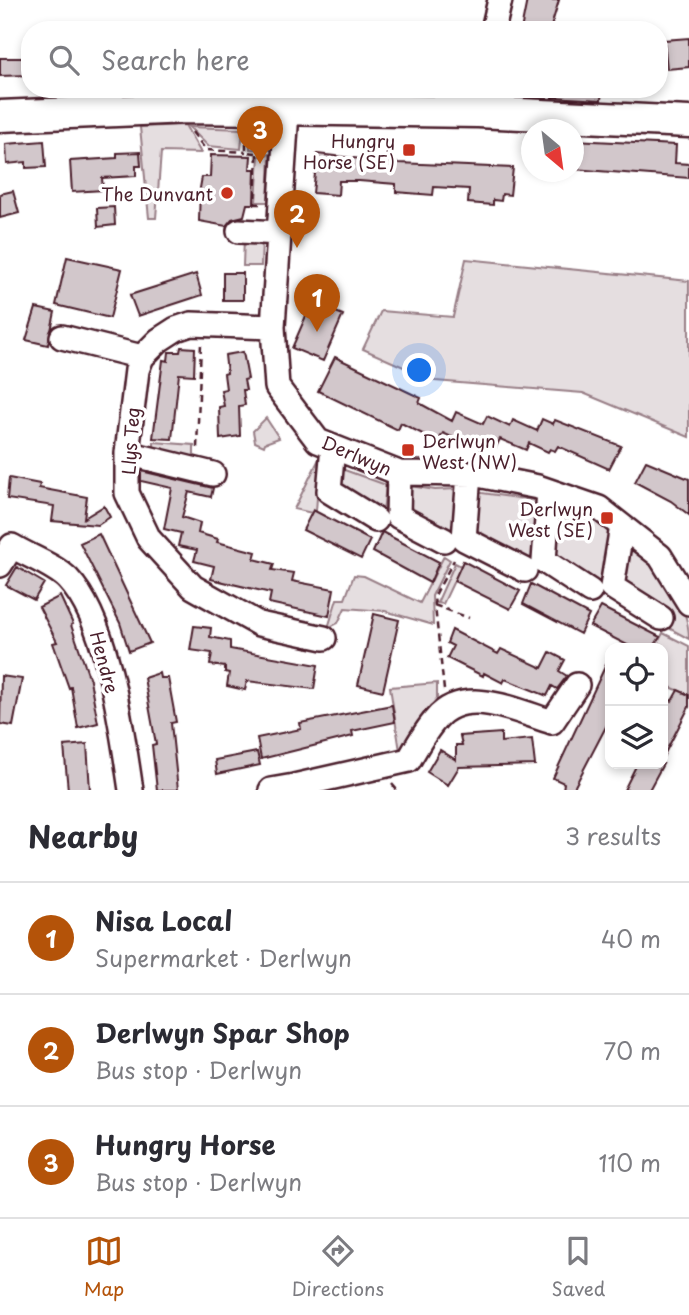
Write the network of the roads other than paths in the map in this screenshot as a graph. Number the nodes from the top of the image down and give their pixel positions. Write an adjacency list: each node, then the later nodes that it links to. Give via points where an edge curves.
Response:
1 (500, 0): 2 (street)
2 (495, 21)
3 (480, 101): 4 (main road); 6 (main road)
4 (287, 111): 5 (main road, via 187,108); 8 (street, Derlwyn)
5 (0, 116)
6 (689, 122)
7 (239, 231): 8 (street)
8 (280, 233): 9 (street, Derlwyn)
9 (273, 327): 11 (street, via 204,323 176,329); 12 (street, Derlwyn, via 277,387 318,441)
10 (62, 337): 11 (street)
11 (142, 357): 13 (street, Llys Teg)
12 (333, 447): 15 (street, Derlwyn); 18 (street, via 329,491)
13 (127, 453): 14 (street); 26 (street, Llys Teg, via 127,493 133,511 149,539 192,587 259,624)
14 (205, 472)
15 (399, 473): 16 (street, Derlwyn); 21 (street, via 398,516)
16 (469, 474): 17 (street, Derlwyn); 22 (street, via 464,539)
17 (549, 491): 19 (street, Derlwyn, via 599,508); 23 (street, via 544,562)
18 (376, 520)
19 (622, 526): 24 (street, Derlwyn, via 660,556); 25 (street, via 612,587)
20 (4, 550): 29 (street, Hendre, via 68,578 96,625 114,687)
21 (449, 550)
22 (525, 570)
23 (590, 591)
24 (689, 603)
25 (661, 618)
26 (324, 638)
27 (577, 685): 28 (street, via 550,729 486,703 451,705)
28 (391, 780): 30 (street)
29 (123, 781)
30 (287, 788)

